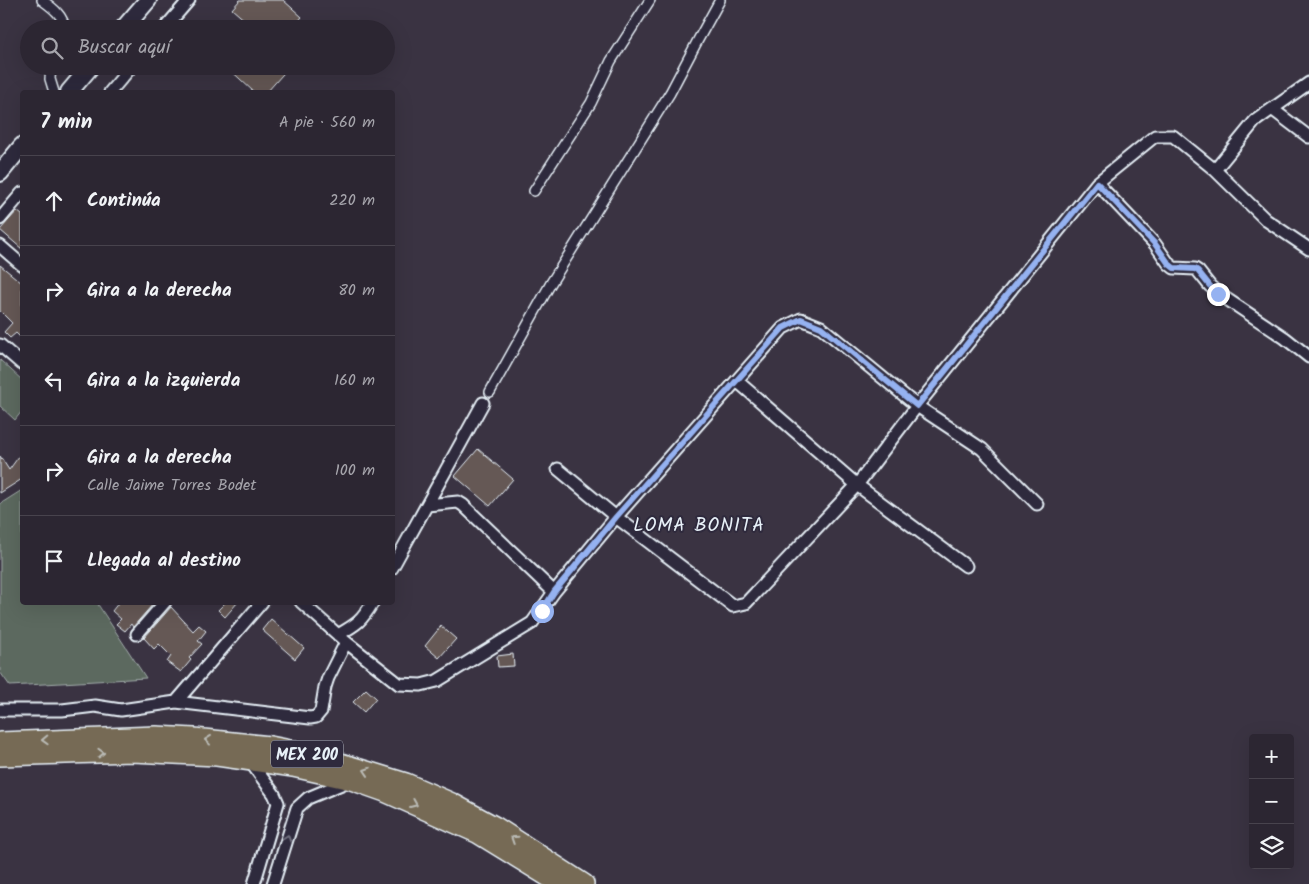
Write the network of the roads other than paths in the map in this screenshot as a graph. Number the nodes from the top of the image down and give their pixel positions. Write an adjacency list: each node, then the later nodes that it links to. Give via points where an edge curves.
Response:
1 (42, 0): 6 (street)
2 (148, 0): 7 (main road)
3 (189, 0): 8 (street)
4 (650, 0): 22 (street, via 611,61 591,103)
5 (720, 0): 32 (street, via 670,93 551,283)
6 (63, 20)
7 (131, 20)
8 (172, 20)
9 (50, 75): 13 (street)
10 (83, 75): 14 (main road)
11 (124, 75): 15 (street)
12 (1309, 83): 16 (street)
13 (53, 90)
14 (71, 90)
15 (112, 90)
16 (1272, 109): 17 (street); 19 (street, via 1247,129)
17 (1309, 137)
18 (20, 148): 20 (main road)
19 (1215, 170): 21 (street, via 1173,136 1155,136); 26 (street, via 1266,220)
20 (0, 172)
21 (1097, 183): 29 (street, via 1155,244 1169,264 1174,268 1195,269 1218,294); 34 (street)
22 (534, 191)
23 (20, 195): 24 (street)
24 (0, 219)
25 (0, 246): 27 (street)
26 (1309, 249)
27 (20, 263)
28 (0, 345): 30 (street)
29 (1309, 357)
30 (20, 362)
31 (736, 381): 34 (street, via 783,328 801,319 821,327); 36 (street); 39 (street)
32 (490, 392)
33 (483, 403): 38 (street)
34 (917, 406): 36 (street); 37 (street, via 982,449)
35 (558, 469): 39 (street)
36 (857, 485): 39 (street, via 746,603 733,606); 41 (street)
37 (1037, 504)
38 (427, 505): 40 (street); 42 (street, via 458,502 463,505)
39 (616, 517): 42 (street)
40 (395, 563)
41 (966, 566)
42 (554, 592): 48 (street, via 532,623 437,681 421,685 399,684)
43 (162, 605): 47 (street)
44 (259, 605): 49 (street)
45 (304, 605): 48 (street)
46 (370, 605): 48 (street, via 364,618)
47 (137, 634)
48 (342, 639): 49 (street, via 325,687 321,710 316,716 310,718)
49 (176, 702): 50 (street, via 128,709 95,706 62,710)
50 (0, 710)
51 (0, 742): 60 (highway, MEX 200, one-way to 51, via 496,827 452,803 406,784 311,754 270,746 156,736)
52 (0, 756): 53 (highway, MEX 200, one-way to 53, via 132,752)
53 (249, 760): 54 (highway, MEX 200); 55 (street)
54 (351, 780): 56 (street, via 308,798); 59 (highway, MEX 200, one-way to 59, via 477,833)
55 (278, 803): 56 (street); 57 (street)
56 (297, 808): 58 (street, one-way to 56)
57 (254, 884)
58 (273, 884)
59 (560, 884)
60 (584, 884)

